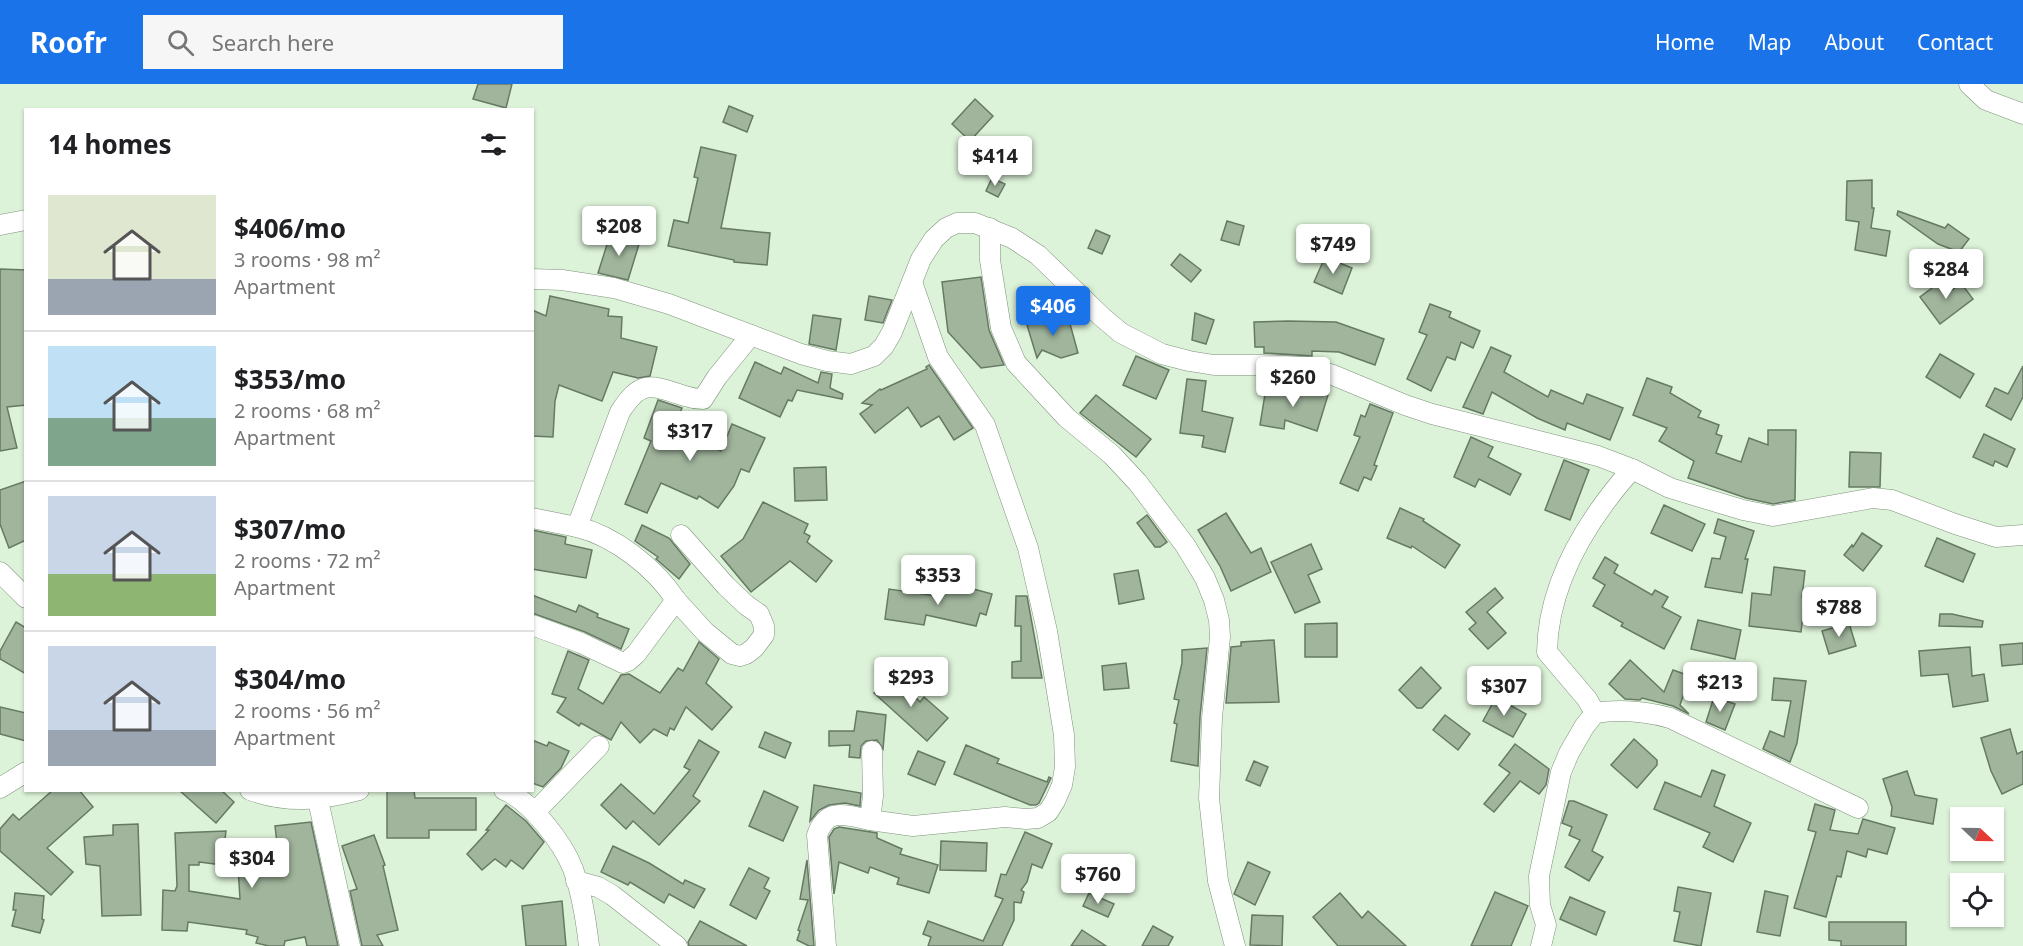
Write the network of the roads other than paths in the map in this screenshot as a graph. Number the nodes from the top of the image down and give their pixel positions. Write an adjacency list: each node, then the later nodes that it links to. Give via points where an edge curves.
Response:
1 (1969, 84): 2 (street, via 1986,100)
2 (2023, 114)
3 (24, 220): 4 (street)
4 (0, 225)
5 (990, 228): 7 (street, via 975,223 945,228 921,259); 9 (street, via 1038,255 1121,333 1162,354 1214,365 1308,368 1432,414 1598,456); 38 (street, via 990,260 1001,328 1016,363 1067,418 1112,455 1138,483 1185,545 1214,600 1220,637 1209,798 1218,881)
6 (534, 279): 8 (street, via 614,288)
7 (912, 282): 8 (street, via 884,346 874,356 851,364 827,361); 31 (street, via 938,357 985,425 1028,548 1047,631 1064,735 1065,767 1056,801 1038,818 1005,817 913,826)
8 (751, 335): 11 (street, via 703,399 654,386 641,388 629,398 620,412)
9 (1632, 470): 13 (street, via 1670,488 1773,516 1874,498 1892,500 1996,537); 18 (street, via 1597,512 1566,567 1548,632 1547,652)
10 (534, 518): 11 (street)
11 (577, 527): 16 (street, via 622,547 654,572)
12 (681, 535): 16 (street, via 726,586 759,614 764,635 746,654 732,654)
13 (2023, 535)
14 (0, 572): 15 (street)
15 (24, 596)
16 (676, 600): 17 (street, via 636,654 623,663)
17 (534, 626)
18 (1595, 713): 29 (street, via 1632,710 1670,718); 33 (street, via 1561,772 1539,876 1540,905)
19 (599, 746): 30 (street)
20 (872, 751): 31 (street)
21 (24, 773): 22 (street)
22 (0, 788)
23 (24, 789): 28 (street)
24 (255, 792): 27 (street, via 288,800)
25 (351, 792): 27 (street)
26 (508, 792): 30 (street)
27 (318, 800): 34 (street)
28 (0, 804)
29 (1858, 808)
30 (535, 812): 32 (street, via 573,868)
31 (870, 820): 37 (street, via 832,816 824,820 816,836)
32 (576, 881): 35 (street); 36 (street, via 612,895)
33 (1546, 925): 39 (street); 40 (street)
34 (350, 946)
35 (589, 946)
36 (677, 946)
37 (826, 946)
38 (1236, 946)
39 (1541, 946)
40 (1562, 946)

